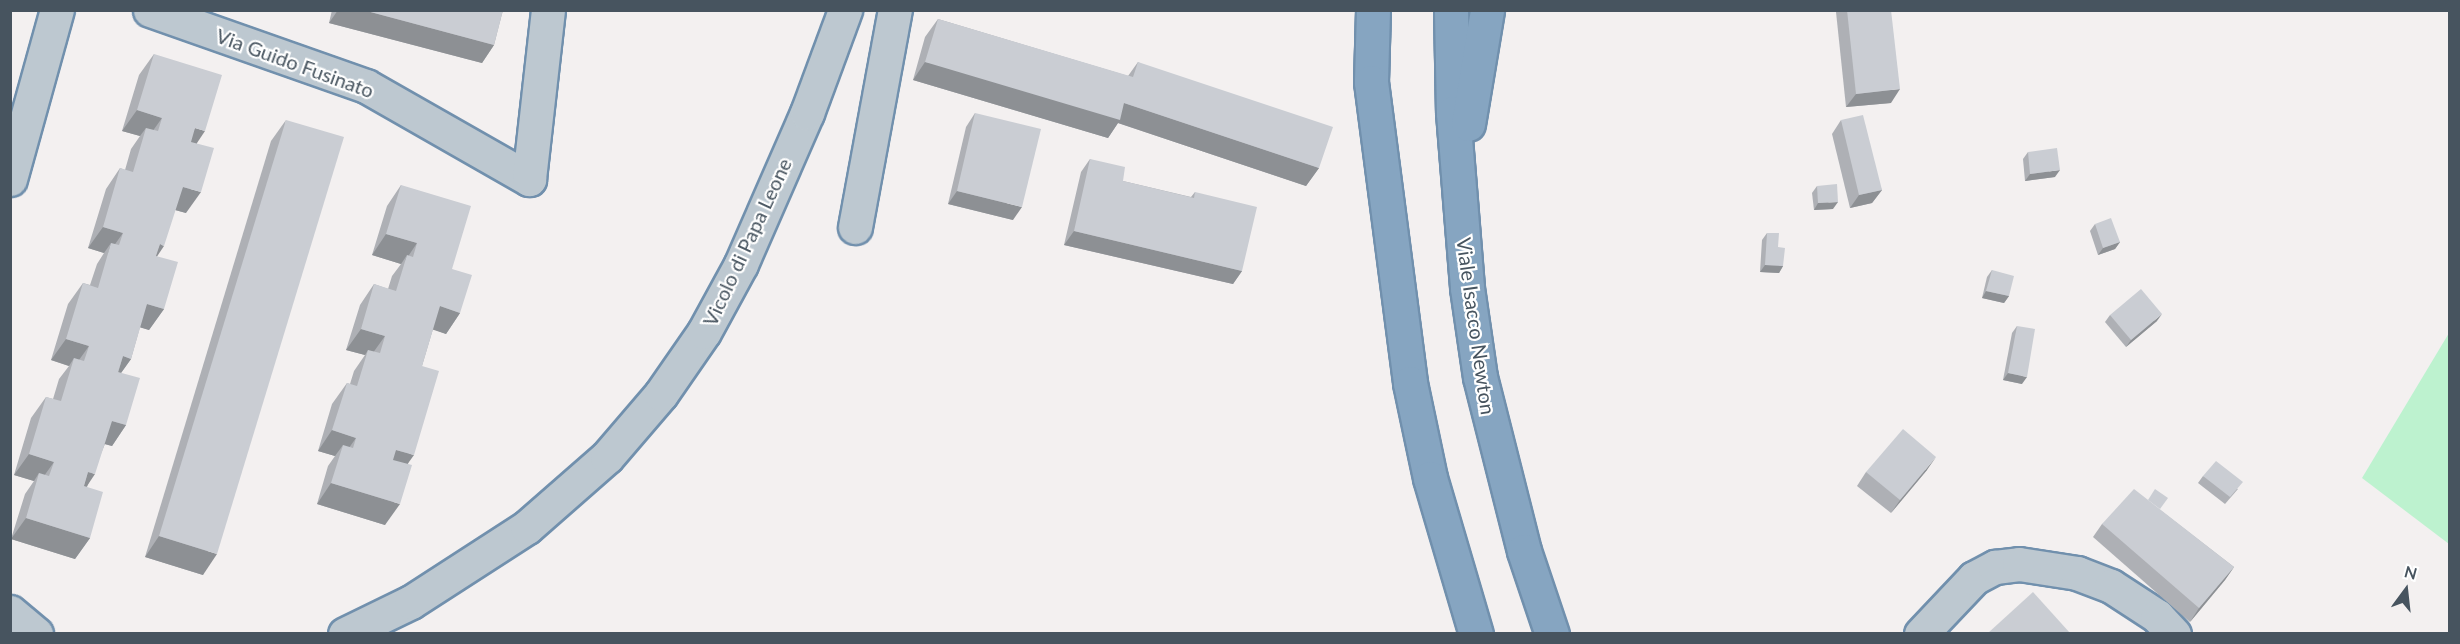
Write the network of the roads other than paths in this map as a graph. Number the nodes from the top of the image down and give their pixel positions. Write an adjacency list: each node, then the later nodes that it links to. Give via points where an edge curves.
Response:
1 (57, 10): 11 (street)
2 (150, 10): 3 (street, Via Guido Fusinato, via 366,86 529,178)
3 (548, 10)
4 (845, 10): 17 (street, Vicolo di Papa Leone, via 807,113 741,264 704,332 661,394 598,465 527,527 411,602)
5 (896, 10): 14 (street)
6 (1354, 10): 10 (highway)
7 (1372, 10): 10 (highway)
8 (1451, 10): 13 (highway, Viale Isacco Newton)
9 (1487, 10): 13 (highway)
10 (1371, 82): 18 (highway, via 1410,383 1430,478)
11 (16, 145): 12 (street)
12 (10, 179)
13 (1459, 183): 19 (highway, Viale Isacco Newton, via 1467,288 1480,378 1521,541)
14 (855, 227)
15 (10, 612): 16 (street)
16 (36, 633)
17 (345, 633)
18 (1476, 633)
19 (1552, 633)
20 (1921, 633): 21 (street, via 1974,578 1995,567 2019,564 2077,573 2111,585 2157,616)
21 (2174, 633)

